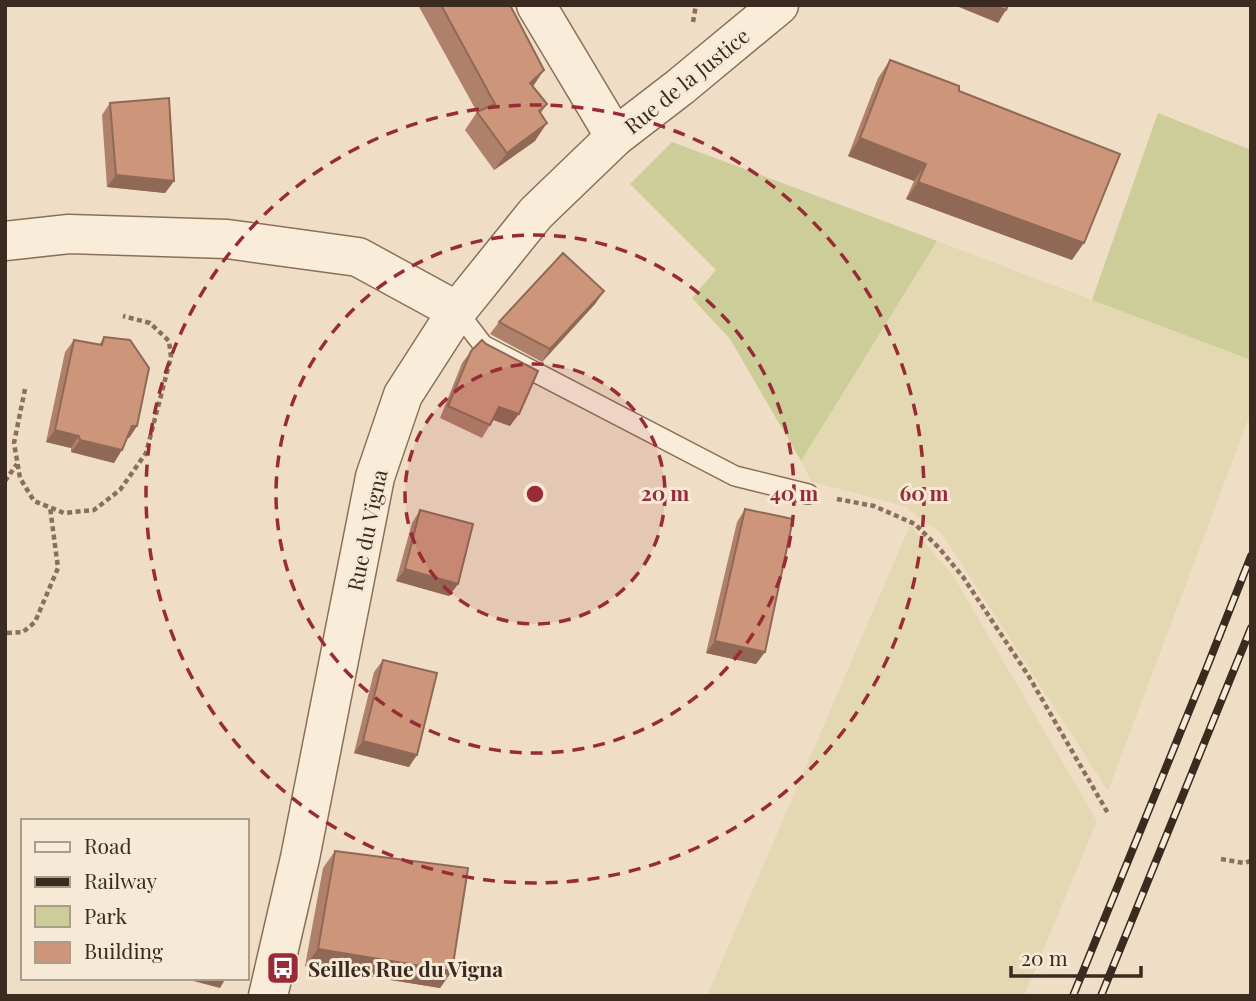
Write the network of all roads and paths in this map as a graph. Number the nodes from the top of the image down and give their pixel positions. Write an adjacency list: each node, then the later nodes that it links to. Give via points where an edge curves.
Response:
1 (536, 5): 3 (street, Rue de la Justice)
2 (779, 5): 3 (street, Rue de la Justice)
3 (615, 137): 5 (street, Rue du Vigna, via 536,213)
4 (5, 241): 5 (street, via 69,234 226,240 358,257)
5 (457, 311): 10 (lane, via 483,345 507,358 735,476); 16 (street, Rue du Vigna, via 402,395 375,477)
6 (123, 316): 11 (path, via 150,323 169,341 171,357 146,453 120,490 94,510 64,513)
7 (25, 389): 8 (path, via 14,443)
8 (18, 464): 9 (path); 11 (path, via 20,478 34,502)
9 (5, 481)
10 (808, 494): 13 (path, via 874,506 915,524 939,548 1028,675)
11 (50, 507): 12 (path, via 58,568 35,622 23,632)
12 (7, 633)
13 (1109, 815)
14 (1221, 859): 15 (path)
15 (1251, 860)
16 (268, 996)

